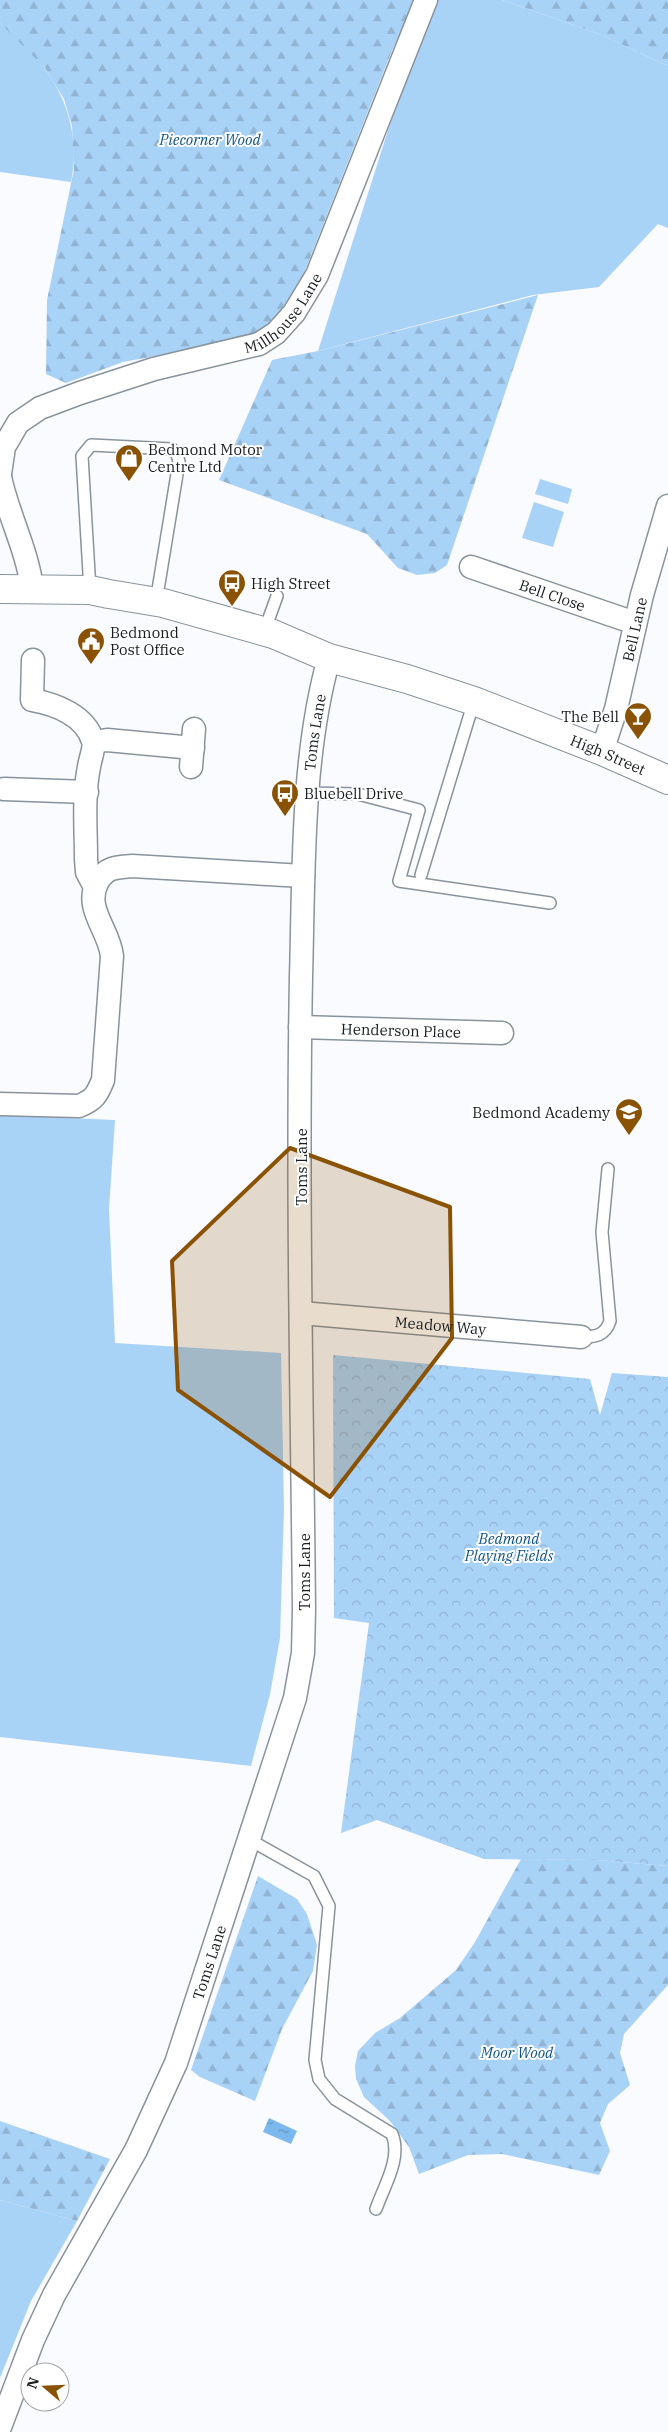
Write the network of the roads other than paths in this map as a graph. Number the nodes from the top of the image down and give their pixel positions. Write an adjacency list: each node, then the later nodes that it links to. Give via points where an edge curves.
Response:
1 (426, 0): 2 (street, Millhouse Lane, via 317,275 294,313 276,333 259,344 154,369 40,408 18,423 4,447)
2 (0, 476): 5 (street, Millhouse Lane)
3 (668, 506): 10 (street, Bell Lane)
4 (471, 567): 10 (street, Bell Close)
5 (32, 588): 6 (street, High Street); 7 (street, High Street)
6 (0, 589)
7 (90, 590): 9 (street, High Street); 9 (lane, via 82,456 90,445 172,449 179,462)
8 (277, 596): 11 (lane)
9 (156, 602): 11 (street, High Street)
10 (635, 623): 17 (street, Bell Lane, via 616,709)
11 (264, 632): 12 (street, High Street)
12 (329, 658): 14 (street, High Street); 21 (street, Toms Lane, via 315,718)
13 (33, 660): 15 (street, via 32,700 63,709 77,718)
14 (474, 701): 17 (street, High Street); 22 (lane)
15 (94, 742): 16 (street, via 107,740); 20 (street)
16 (193, 748)
17 (602, 751): 18 (street, High Street)
18 (668, 780)
19 (4, 789): 20 (street)
20 (87, 792): 24 (street, via 87,872)
21 (308, 793): 23 (street, Toms Lane); 25 (lane, via 358,794 419,810 399,881)
22 (421, 875)
23 (304, 876): 24 (street, via 132,866 108,870); 26 (street, Toms Lane)
24 (95, 887): 28 (street, via 92,905 111,946 112,956 103,1080 91,1101 79,1106)
25 (550, 903)
26 (300, 1027): 27 (street, Henderson Place); 30 (street, Toms Lane)
27 (502, 1033)
28 (0, 1104)
29 (608, 1170): 31 (lane, via 602,1232 610,1321 604,1333)
30 (301, 1313): 31 (street, Meadow Way); 32 (street, Toms Lane, via 303,1653 295,1698)
31 (581, 1337)
32 (250, 1840): 33 (lane, via 314,1876 330,1906 315,2060 319,2079 330,2094 392,2134 396,2155); 34 (street, Toms Lane, via 176,2062 136,2150 54,2296 33,2340)
33 (376, 2209)
34 (0, 2427)

